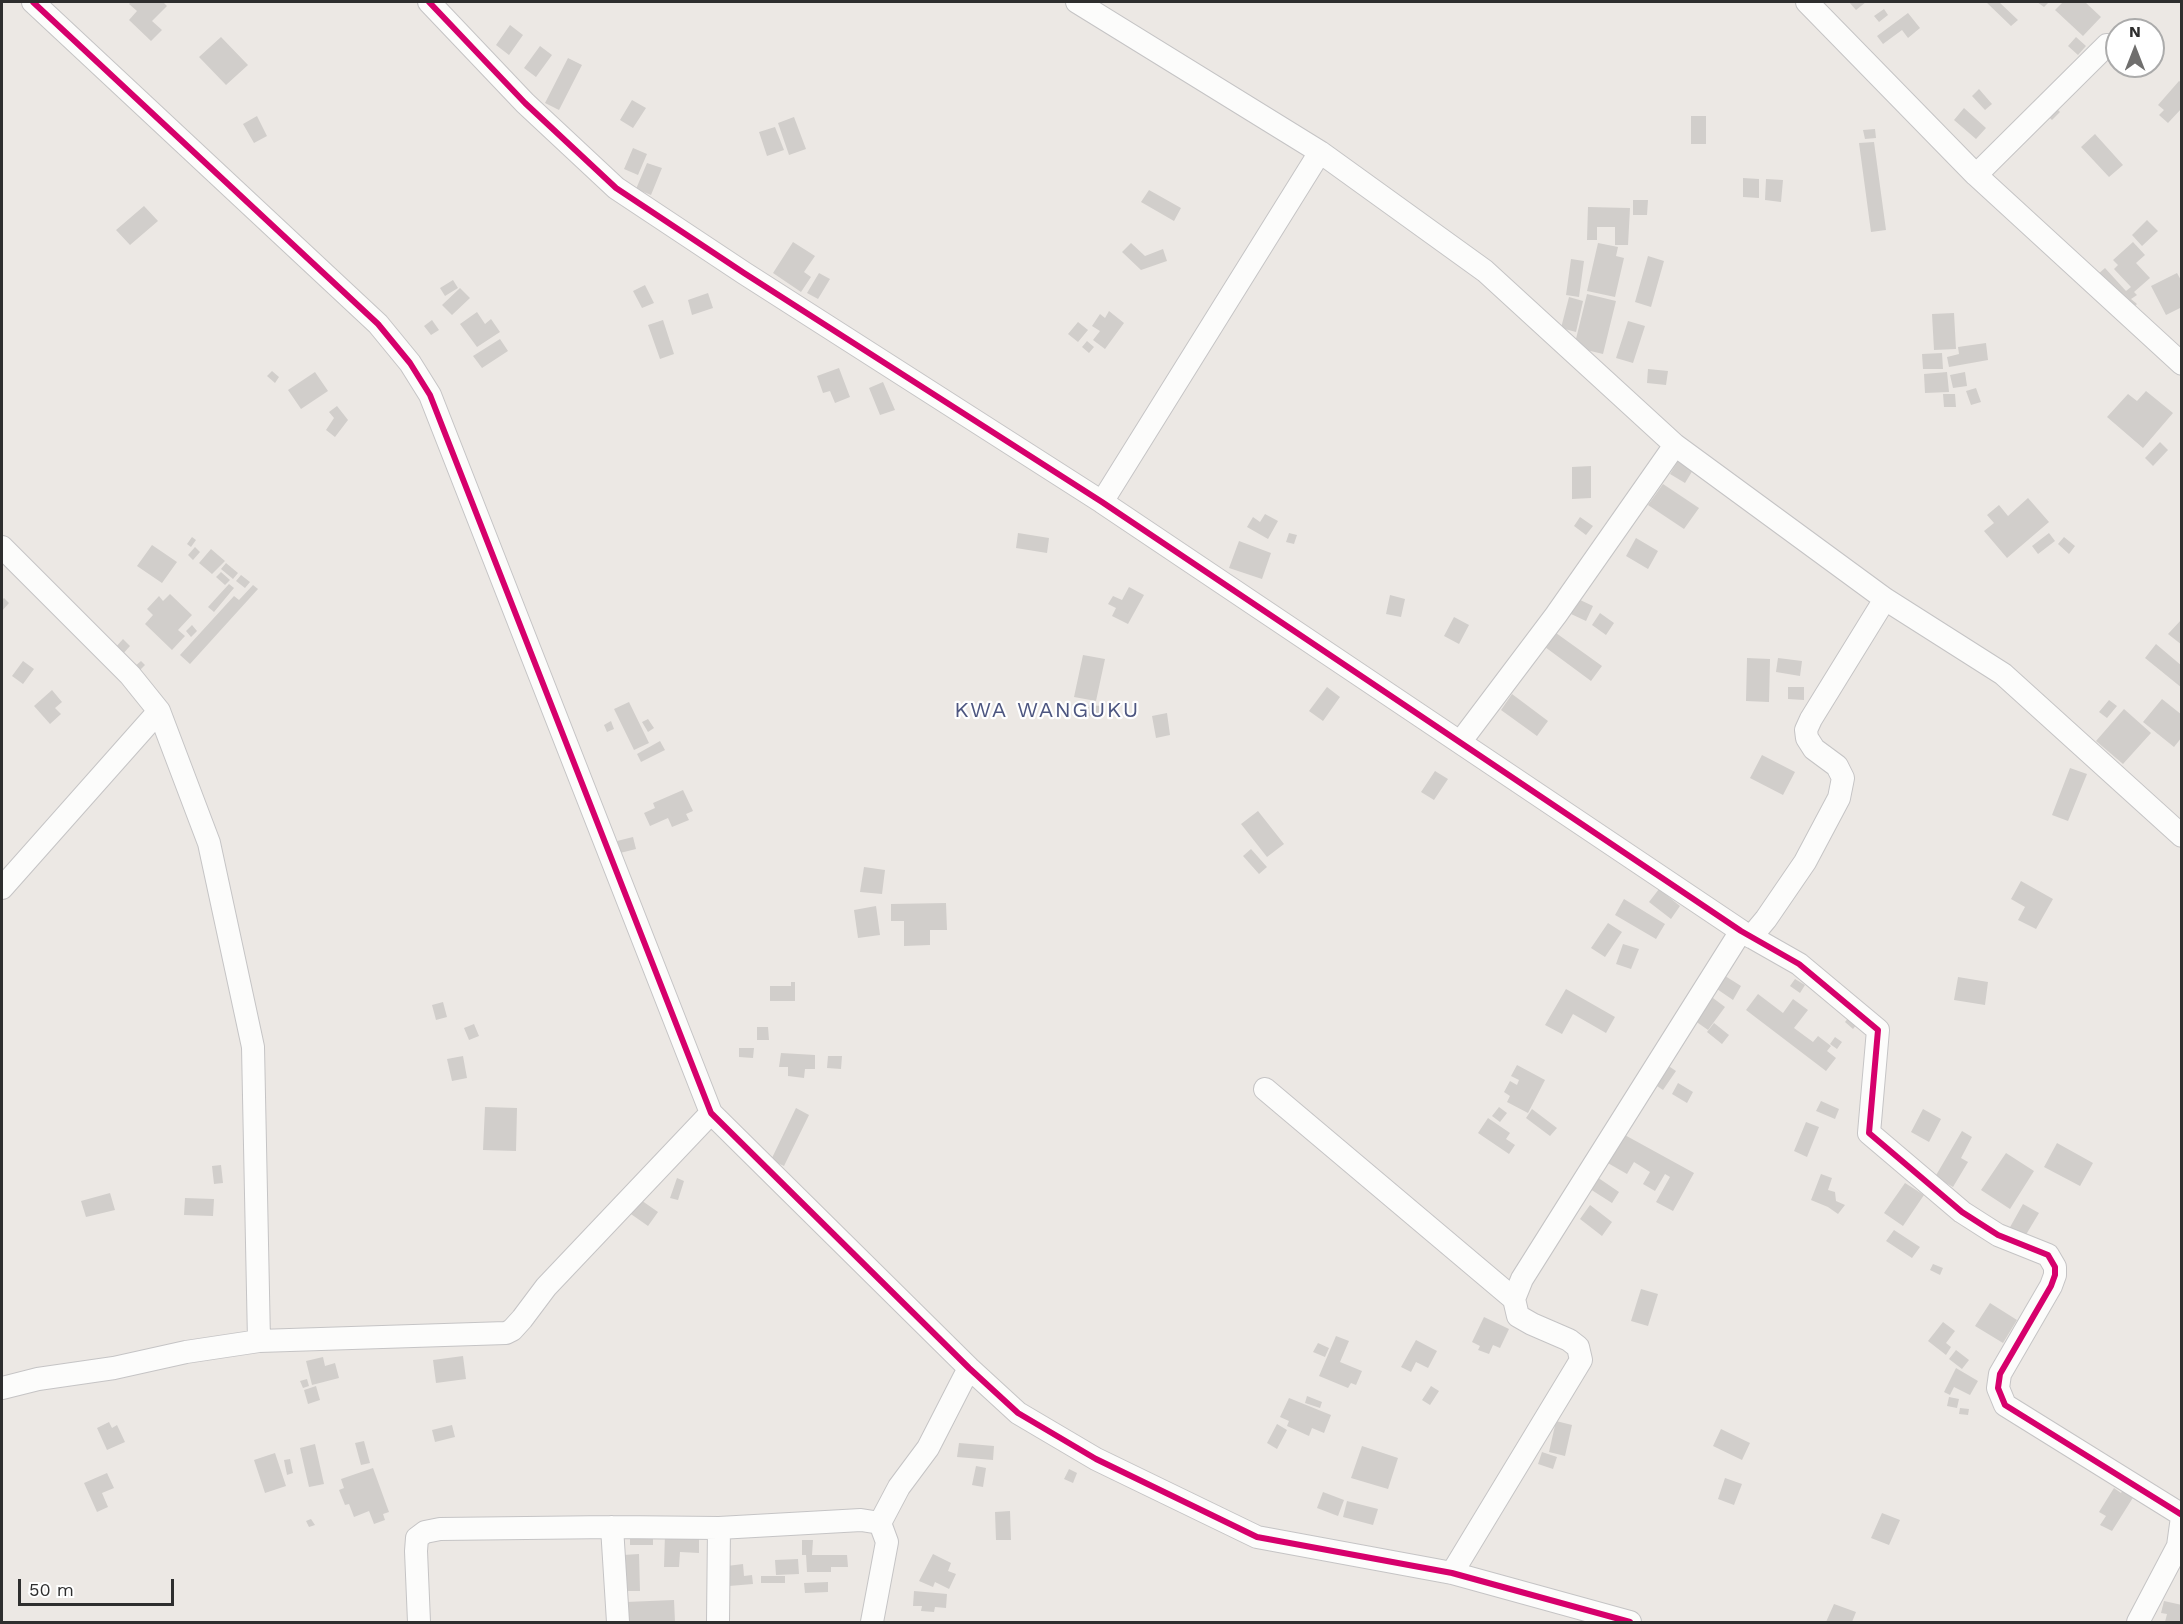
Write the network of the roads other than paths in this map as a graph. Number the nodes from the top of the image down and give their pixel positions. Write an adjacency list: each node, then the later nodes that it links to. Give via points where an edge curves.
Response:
1 (33, 2): 19 (street, via 378,324 430,395)
2 (429, 2): 10 (street, via 525,103 616,188)
3 (1077, 2): 6 (street)
4 (1807, 2): 7 (street)
5 (2105, 47): 7 (street)
6 (1320, 152): 9 (street, via 1485,271); 10 (street)
7 (1976, 175): 8 (street)
8 (2181, 364)
9 (1674, 445): 12 (street); 14 (street, via 1556,615)
10 (1102, 502): 14 (street)
11 (2, 547): 13 (street, via 130,675)
12 (1885, 599): 15 (street, via 2003,674); 17 (street, via 1806,730 1814,749 1837,766 1843,778 1839,798 1805,862 1766,919)
13 (159, 711): 16 (street); 21 (street, via 209,843 253,1047)
14 (1461, 741): 17 (street)
15 (2181, 836)
16 (2, 888)
17 (1746, 934): 20 (street, via 1522,1279); 24 (street, via 1799,964 1878,1030 1869,1133 1962,1212 1998,1234 2048,1255 2055,1267 2051,1286 2000,1374 1998,1388 2005,1405)
18 (1265, 1089): 20 (street)
19 (711, 1113): 21 (street, via 546,1287 512,1330); 22 (street)
20 (1514, 1299): 28 (street, via 1518,1316 1569,1340 1578,1347 1581,1360)
21 (259, 1341): 23 (street)
22 (969, 1368): 25 (street, via 928,1448 899,1487); 28 (street, via 1018,1413 1086,1454 1257,1537)
23 (2, 1388)
24 (2181, 1516): 34 (street, via 2178,1546)
25 (880, 1524): 27 (street, via 861,1520); 32 (street, via 886,1542)
26 (612, 1527): 27 (street); 29 (street, via 425,1532 417,1538 416,1551); 30 (street)
27 (720, 1528): 31 (street)
28 (1452, 1573): 33 (street)
29 (419, 1623)
30 (618, 1623)
31 (718, 1623)
32 (872, 1623)
33 (1630, 1623)
34 (2138, 1623)

